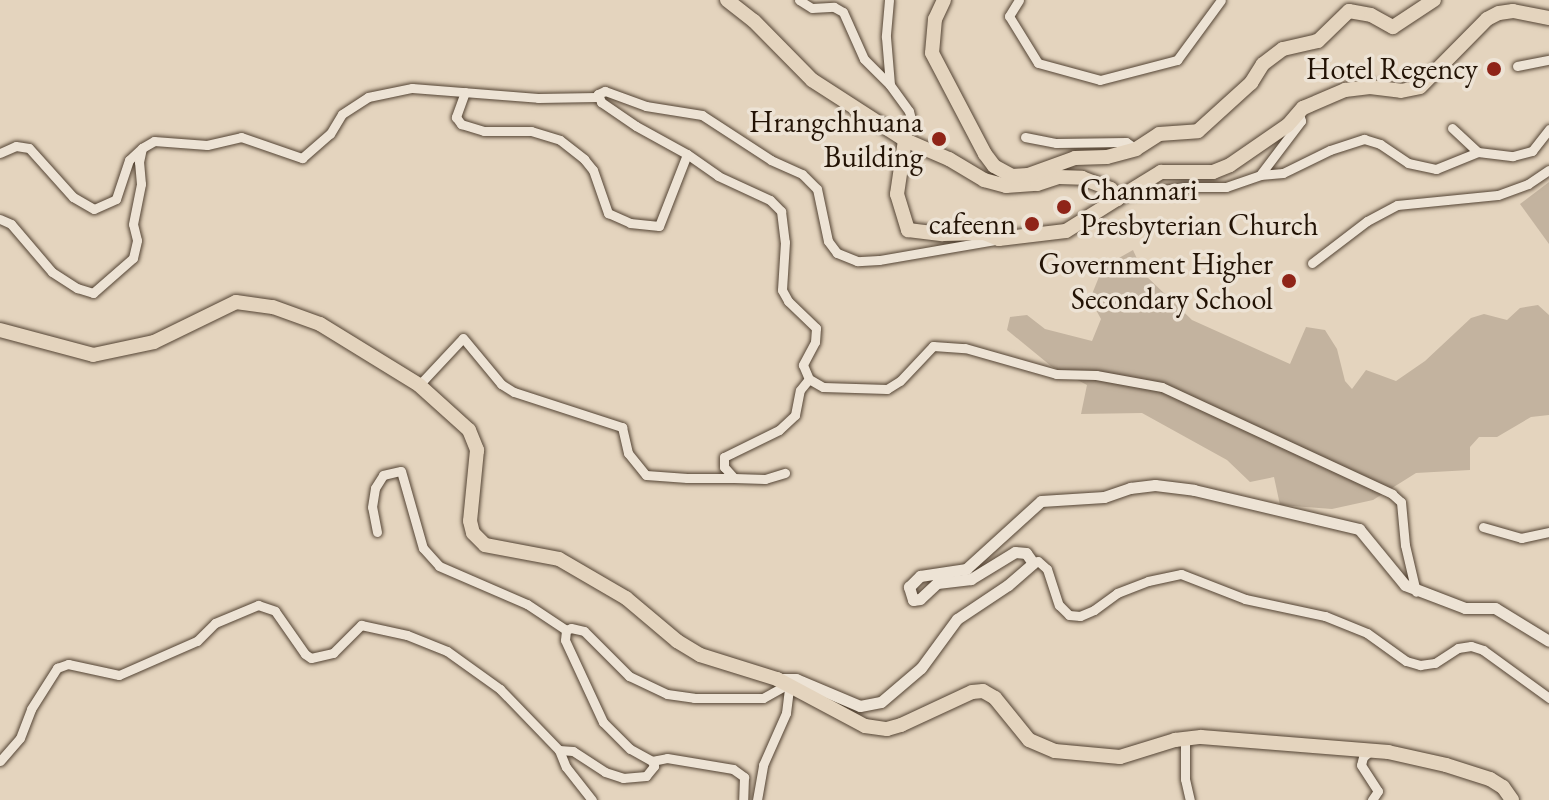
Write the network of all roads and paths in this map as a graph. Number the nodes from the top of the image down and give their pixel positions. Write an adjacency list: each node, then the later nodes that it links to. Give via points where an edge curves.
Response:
1 (727, 0): 18 (main road, via 735,2 812,80)
2 (799, 0): 11 (street, via 812,8 843,12 864,59)
3 (889, 0): 11 (street)
4 (944, 0): 20 (main road, via 935,19 932,53 994,166 1012,176 1028,175 1075,158)
5 (1019, 0): 6 (street, via 1009,16 1038,63 1092,80 1172,63)
6 (1221, 0)
7 (1434, 0): 20 (main road, via 1393,27 1349,11 1318,41 1283,49 1263,64 1251,83 1198,131 1159,134)
8 (1549, 18): 14 (main road, via 1499,13 1420,87 1345,90)
9 (1549, 60): 10 (street)
10 (1517, 66)
11 (890, 85): 18 (street, via 911,116)
12 (465, 92): 13 (street); 19 (street, via 412,88 368,97 342,114 330,134 302,158 241,137 207,145 154,141); 23 (street, via 456,117 461,124 484,131 531,131 560,140 593,170 608,213 630,223 659,226)
13 (597, 97): 23 (street); 28 (street, via 605,91 646,106 702,115 802,174 817,189 828,241 837,253 857,261)
14 (1299, 113): 25 (street, via 1301,121); 26 (main road, via 1230,165 1213,172 1161,172)
15 (1452, 128): 21 (street)
16 (1549, 129): 21 (street, via 1532,151 1513,156)
17 (1025, 137): 20 (street, via 1056,143 1126,142)
18 (905, 140): 26 (main road, via 1006,186 1082,178); 28 (main road, via 897,194 908,230 984,233)
19 (142, 148): 22 (street, via 129,160 116,199 94,209 73,197 29,148 16,146); 27 (street, via 133,258 93,293 52,272 11,224)
20 (1136, 149)
21 (1478, 152): 25 (street, via 1430,170 1364,139 1296,169)
22 (0, 153)
23 (687, 154): 31 (street, via 781,211 782,290 816,328 803,365)
24 (1549, 170): 29 (street, via 1498,195 1397,205)
25 (1260, 175): 26 (street, via 1226,187)
26 (1120, 197): 28 (main road, via 1066,231)
27 (0, 219)
28 (999, 239)
29 (1312, 263)
30 (0, 330): 32 (main road, via 82,353 105,354 170,336 221,306 252,302 320,324)
31 (809, 379): 34 (street, via 800,390 795,415 779,430 724,457 724,467); 39 (street, via 843,390 887,389 933,346 965,348 1056,374 1162,387 1392,494 1401,502)
32 (419, 385): 34 (street, via 463,338 514,392 622,427 628,453 646,475); 42 (main road, via 475,440 470,521 485,545 559,559 626,598 700,655)
33 (785, 473): 34 (street, via 765,479)
34 (734, 478)
35 (1483, 527): 37 (street, via 1521,538)
36 (377, 532): 40 (street, via 375,488 383,475 401,471 423,548 439,566 527,604)
37 (1549, 532)
38 (1033, 563): 39 (street, via 1026,553 1015,552 971,579 937,583 920,599 913,600 908,593 920,576 966,569 1041,501 1104,497 1155,485 1359,529 1394,575); 42 (street, via 957,619 916,674 881,702 860,706 796,679); 43 (street, via 1047,569 1059,605 1069,615 1080,616 1148,581 1181,574 1245,599 1325,616 1367,633 1420,665 1435,663 1458,648 1483,650)
39 (1416, 592): 41 (street, via 1465,608 1495,608)
40 (566, 630): 42 (street, via 584,631 629,676 667,694 763,698); 48 (street, via 565,640 603,722 630,749)
41 (1549, 641)
42 (784, 684): 44 (main road, via 878,729 901,725 983,691 1029,740 1055,751 1120,757); 51 (street, via 786,713 763,765)
43 (1549, 698)
44 (1185, 739): 46 (main road); 52 (street)
45 (559, 750): 47 (street, via 500,689 447,651 361,625 333,653 311,658 275,611 258,605 215,623 197,641 119,675 68,664 57,668 20,738); 48 (street, via 573,751 623,778 646,776); 49 (street)
46 (1371, 751): 53 (street, via 1361,765 1378,791); 54 (main road, via 1468,771 1503,787)
47 (0, 761)
48 (652, 761): 50 (street, via 667,758 733,769 744,777)
49 (592, 800)
50 (743, 800)
51 (757, 800)
52 (1190, 800)
53 (1372, 800)
54 (1512, 800)

